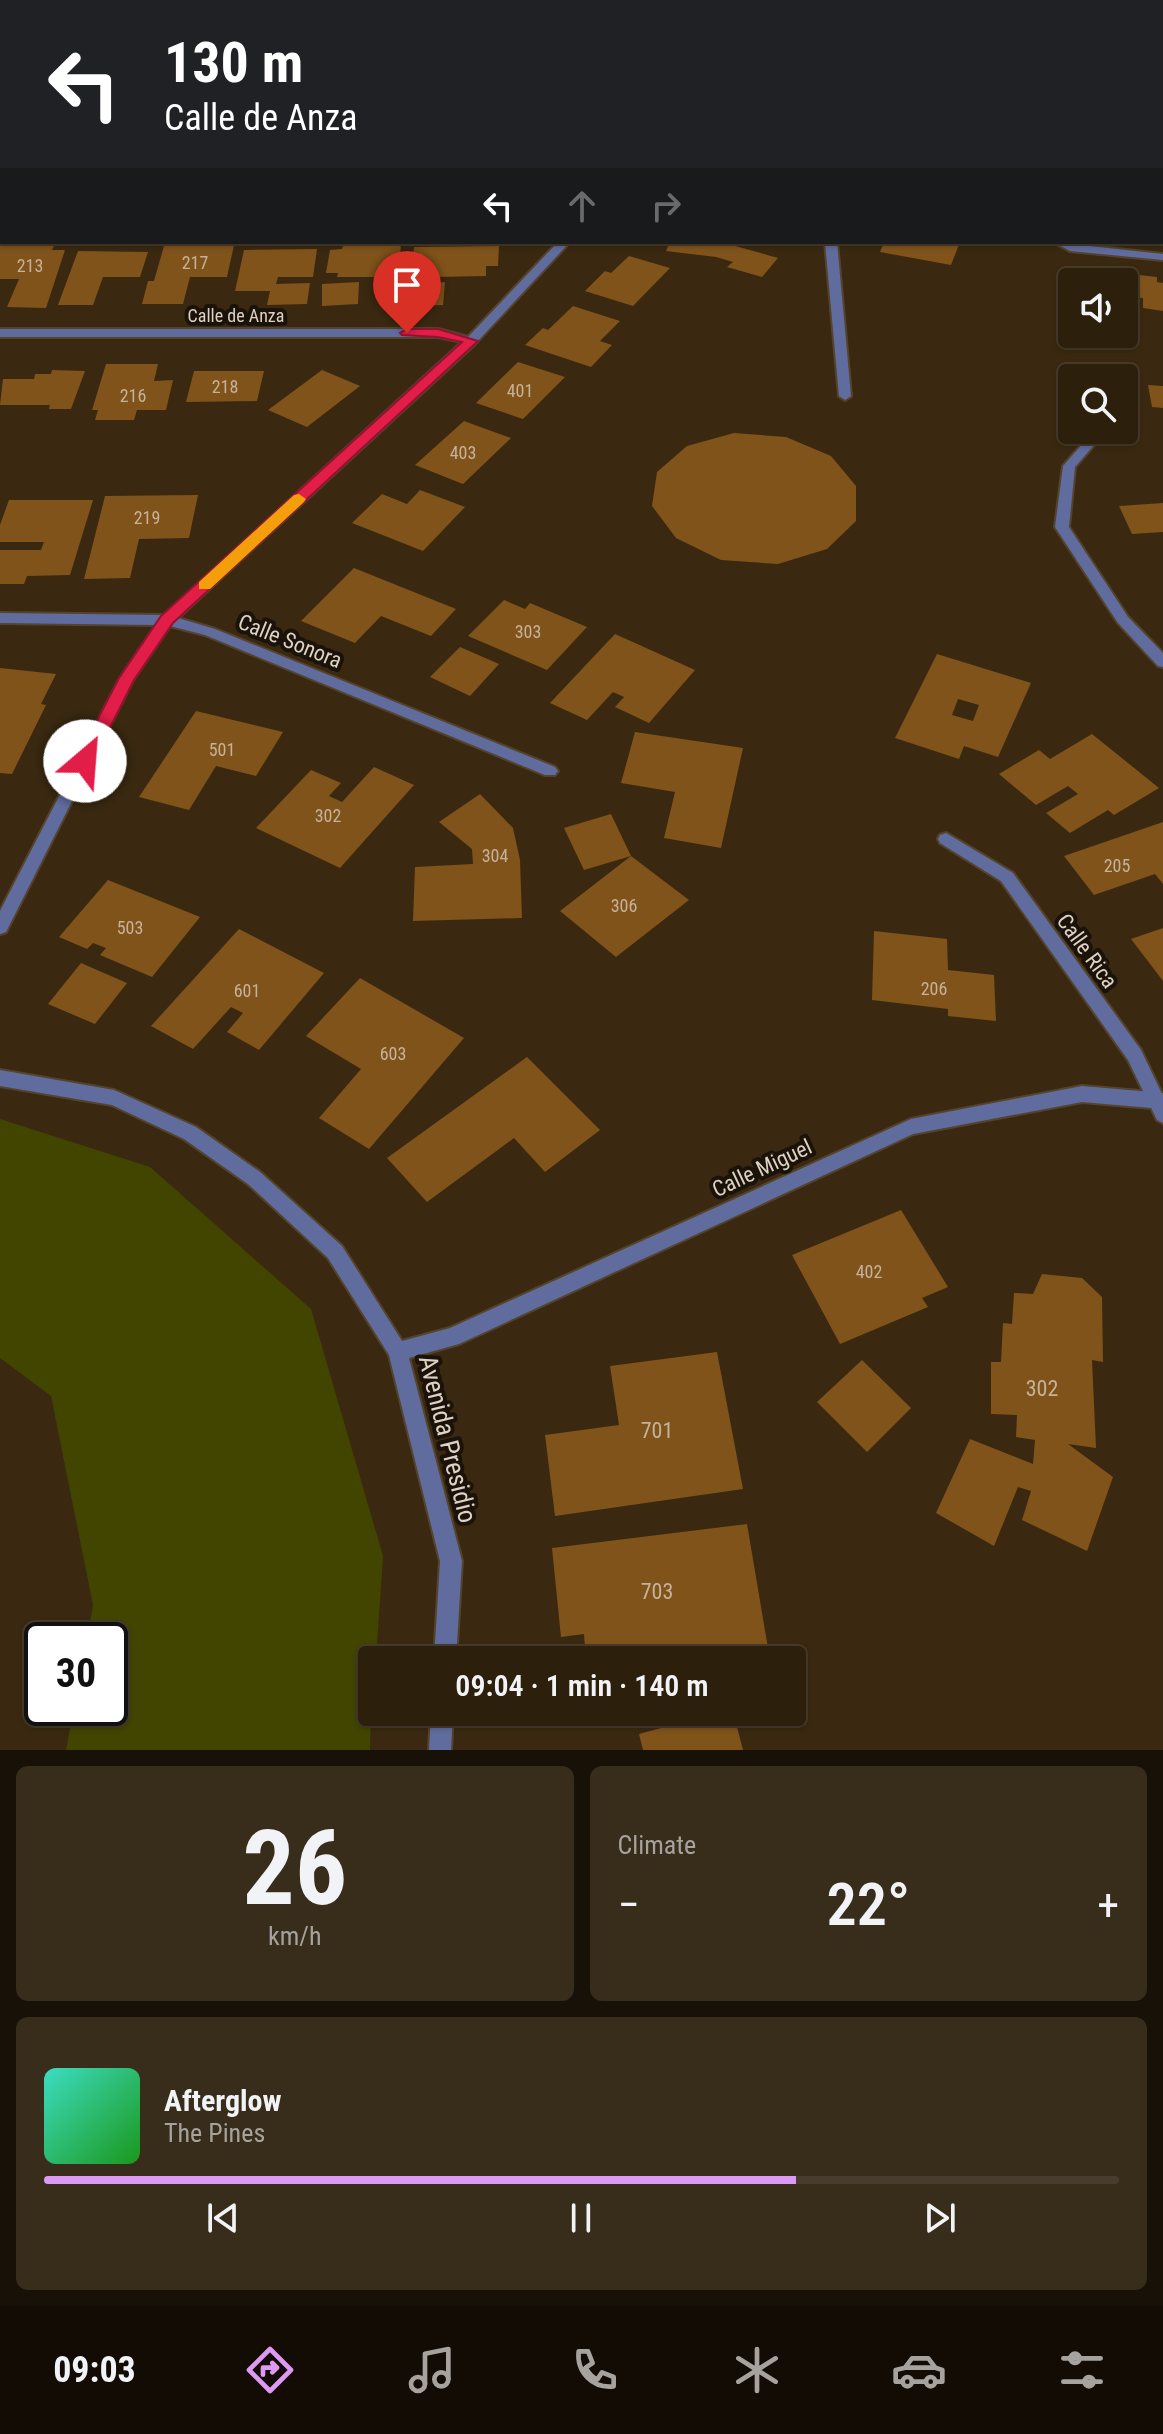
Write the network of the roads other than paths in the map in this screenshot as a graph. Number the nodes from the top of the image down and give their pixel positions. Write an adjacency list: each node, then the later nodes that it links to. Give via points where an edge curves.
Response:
1 (562, 244): 6 (street)
2 (831, 244): 7 (street)
3 (1063, 244): 4 (street)
4 (1163, 257)
5 (0, 333): 6 (street, Calle de Anza, via 438,333)
6 (471, 341): 10 (street)
7 (845, 396)
8 (1089, 444): 11 (street, via 1069,466 1062,527 1123,620)
9 (0, 618): 10 (street, Calle Sonora)
10 (167, 620): 12 (street, Calle Sonora, via 210,632); 14 (street, via 127,678)
11 (1163, 662)
12 (550, 771)
13 (946, 839): 16 (street, Calle Rica, via 1007,877 1135,1055)
14 (0, 927)
15 (0, 1078): 17 (street, Avenida Presidio, via 114,1098 190,1133 254,1178 335,1252)
16 (1161, 1106): 17 (street, Calle Miguel, via 1082,1094 911,1127 452,1337)
17 (398, 1352): 18 (street, Avenida Presidio, via 451,1561)
18 (446, 1646)
19 (441, 1726): 20 (street)
20 (440, 1750)

